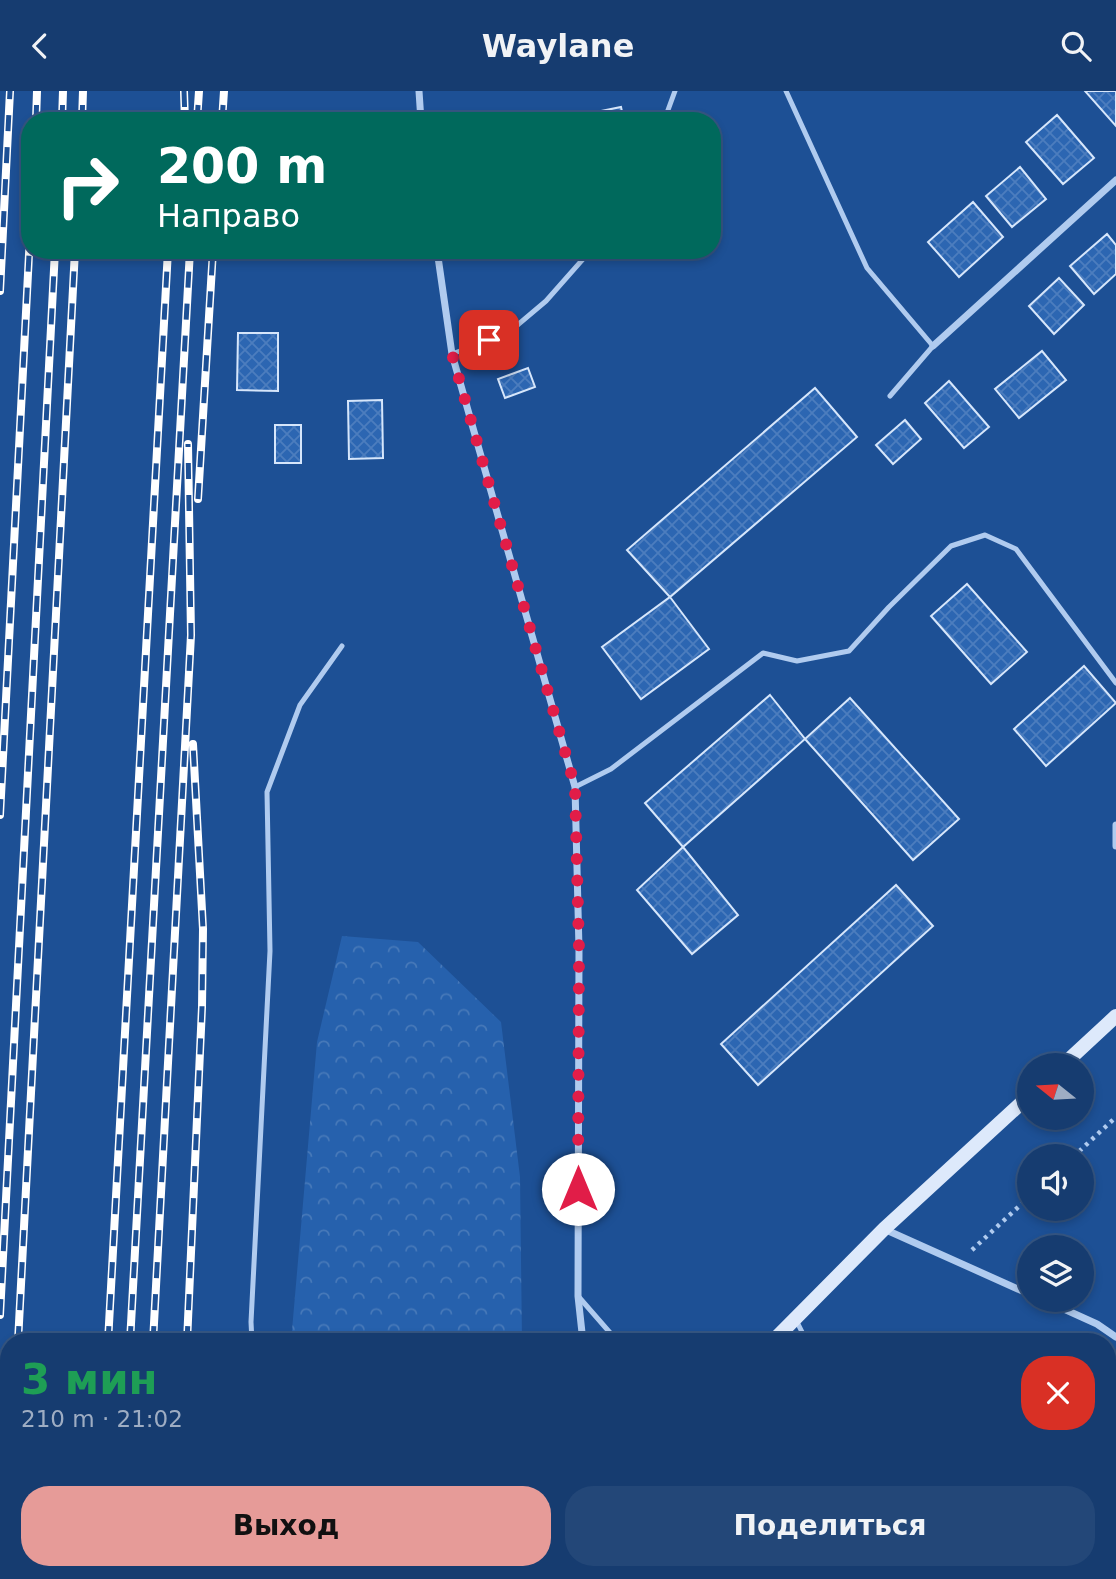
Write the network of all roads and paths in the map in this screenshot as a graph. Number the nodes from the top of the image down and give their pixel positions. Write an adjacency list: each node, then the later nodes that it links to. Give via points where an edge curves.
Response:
1 (419, 91): 4 (street)
2 (675, 91): 5 (lane)
3 (786, 91): 9 (lane, via 867,268)
4 (420, 112)
5 (667, 112)
6 (1116, 180): 9 (street)
7 (438, 259): 10 (street)
8 (583, 259): 10 (lane, via 546,301 508,333)
9 (933, 346): 11 (lane)
10 (452, 354): 14 (street)
11 (890, 396)
12 (342, 646): 29 (lane, via 300,705 267,792 270,951)
13 (1116, 683): 14 (lane, via 1016,549 985,535 951,546 849,651 797,661 764,653 611,769)
14 (575, 787): 26 (street)
15 (1116, 825): 16 (street)
16 (1116, 846)
17 (1116, 1016): 18 (main road)
18 (1076, 1053)
19 (1017, 1107): 23 (main road)
20 (1116, 1117): 21 (path)
21 (1087, 1144)
22 (1017, 1208): 24 (path)
23 (884, 1229): 24 (street); 28 (main road)
24 (958, 1262): 25 (street)
25 (1017, 1289)
26 (578, 1296): 30 (street); 31 (lane)
27 (1070, 1312): 34 (street)
28 (795, 1319): 32 (main road); 33 (lane)
29 (252, 1333)
30 (582, 1333)
31 (610, 1333)
32 (781, 1333)
33 (802, 1333)
34 (1110, 1333)

